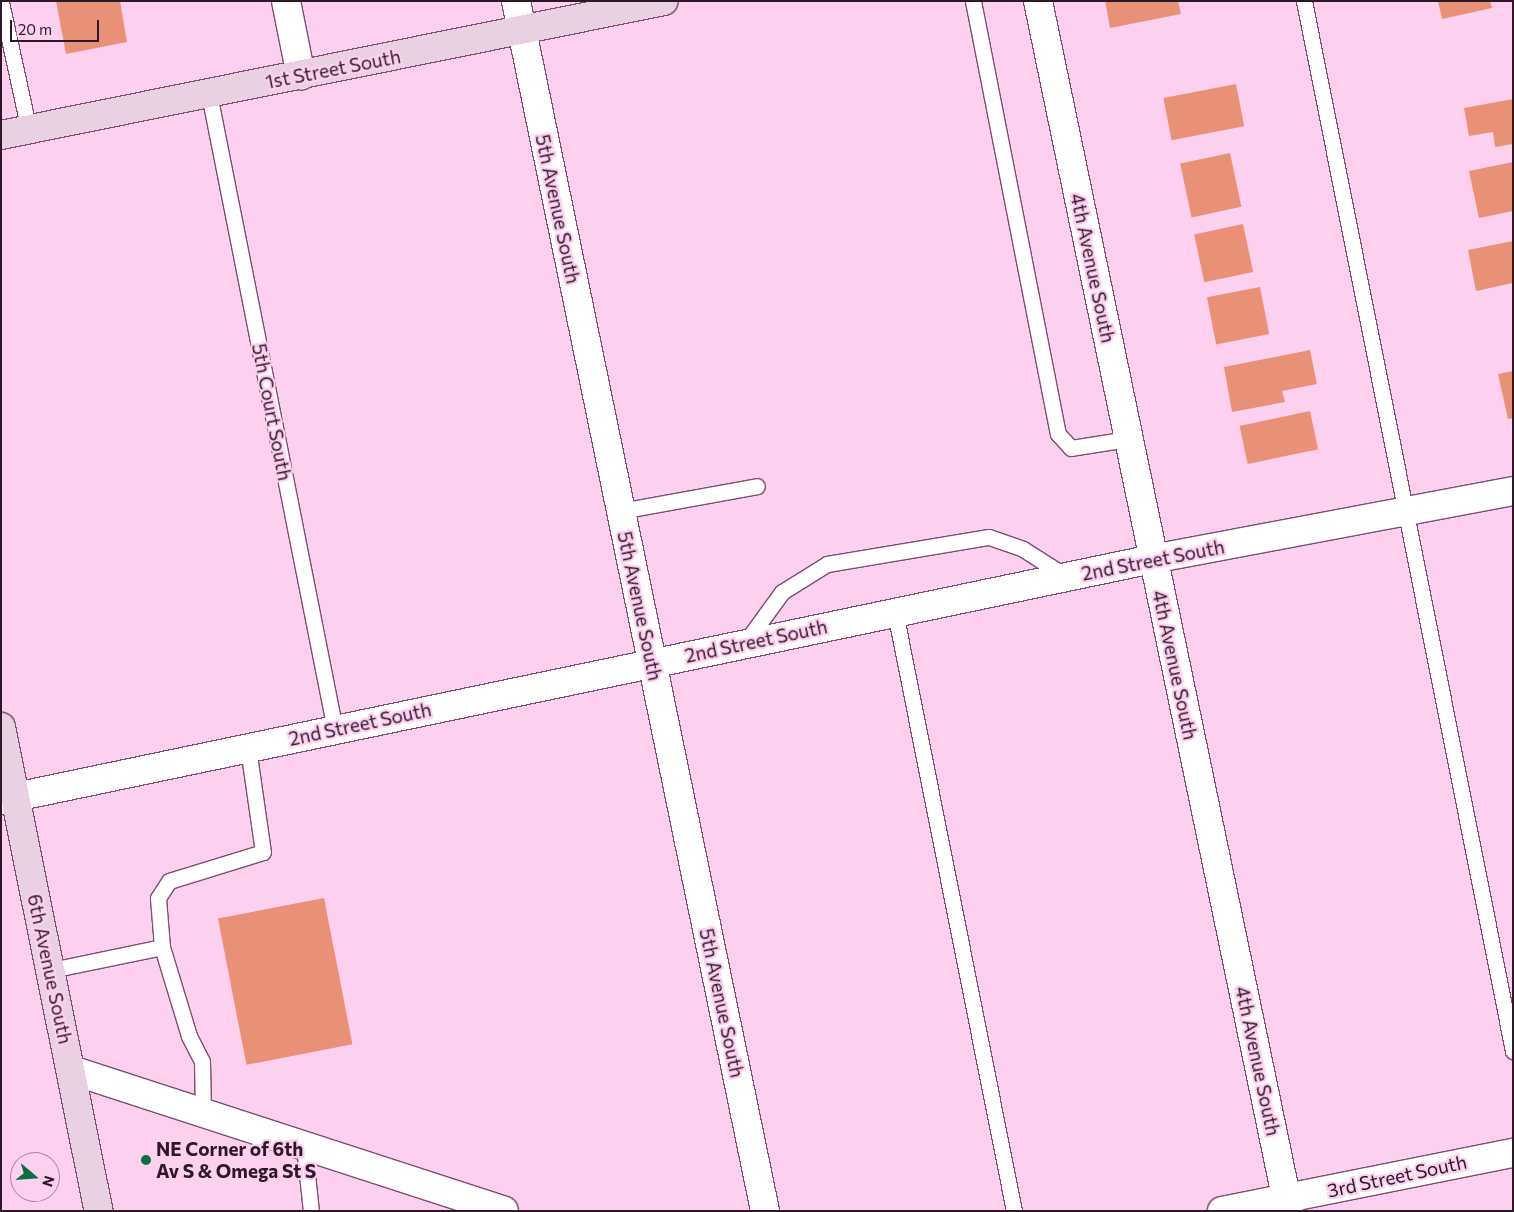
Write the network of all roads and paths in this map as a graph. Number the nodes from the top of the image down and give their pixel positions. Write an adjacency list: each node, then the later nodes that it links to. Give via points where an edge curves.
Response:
1 (286, 1): 10 (street)
2 (516, 1): 8 (street, 5th Avenue South)
3 (664, 1): 8 (street, 1st Street South)
4 (973, 1): 14 (lane, via 1058,434 1071,448)
5 (1038, 1): 14 (street, 4th Avenue South)
6 (1304, 1): 18 (lane)
7 (1, 2): 9 (lane)
8 (522, 31): 10 (street, 1st Street South); 17 (street, 5th Avenue South)
9 (6, 42): 12 (lane)
10 (301, 76): 11 (street, 1st Street South)
11 (208, 94): 12 (street, 1st Street South); 25 (lane, 5th Court South)
12 (29, 130): 13 (street, 1st Street South)
13 (1, 135)
14 (1128, 439): 19 (street, 4th Avenue South)
15 (757, 486): 17 (lane)
16 (1513, 490): 18 (street, 2nd Street South)
17 (620, 511): 23 (street, 5th Avenue South)
18 (1406, 511): 19 (street, 2nd Street South); 30 (lane)
19 (1153, 559): 20 (street, 2nd Street South); 35 (street, 4th Avenue South)
20 (1067, 577): 21 (street, 2nd Street South); 22 (lane, via 1023,549 989,538 827,564 782,592)
21 (895, 612): 22 (street, 2nd Street South); 40 (lane)
22 (746, 643): 23 (street, 2nd Street South)
23 (651, 662): 25 (street, 2nd Street South); 39 (street, 5th Avenue South)
24 (1, 727): 27 (street, 6th Avenue South)
25 (335, 730): 26 (street, 2nd Street South)
26 (248, 748): 27 (street, 2nd Street South); 28 (lane, via 263,852 169,881 158,898)
27 (8, 798): 29 (street, 6th Avenue South)
28 (162, 947): 29 (lane); 32 (lane, via 189,1036 202,1061)
29 (51, 970): 31 (street, 6th Avenue South)
30 (1513, 1051)
31 (71, 1070): 32 (street); 36 (street, 6th Avenue South)
32 (203, 1113): 33 (street)
33 (304, 1146): 37 (lane); 38 (street)
34 (1513, 1152): 35 (street, 3rd Street South)
35 (1288, 1205): 41 (street, 3rd Street South)
36 (99, 1211)
37 (310, 1211)
38 (504, 1211)
39 (765, 1211)
40 (1014, 1211)
41 (1222, 1211)

